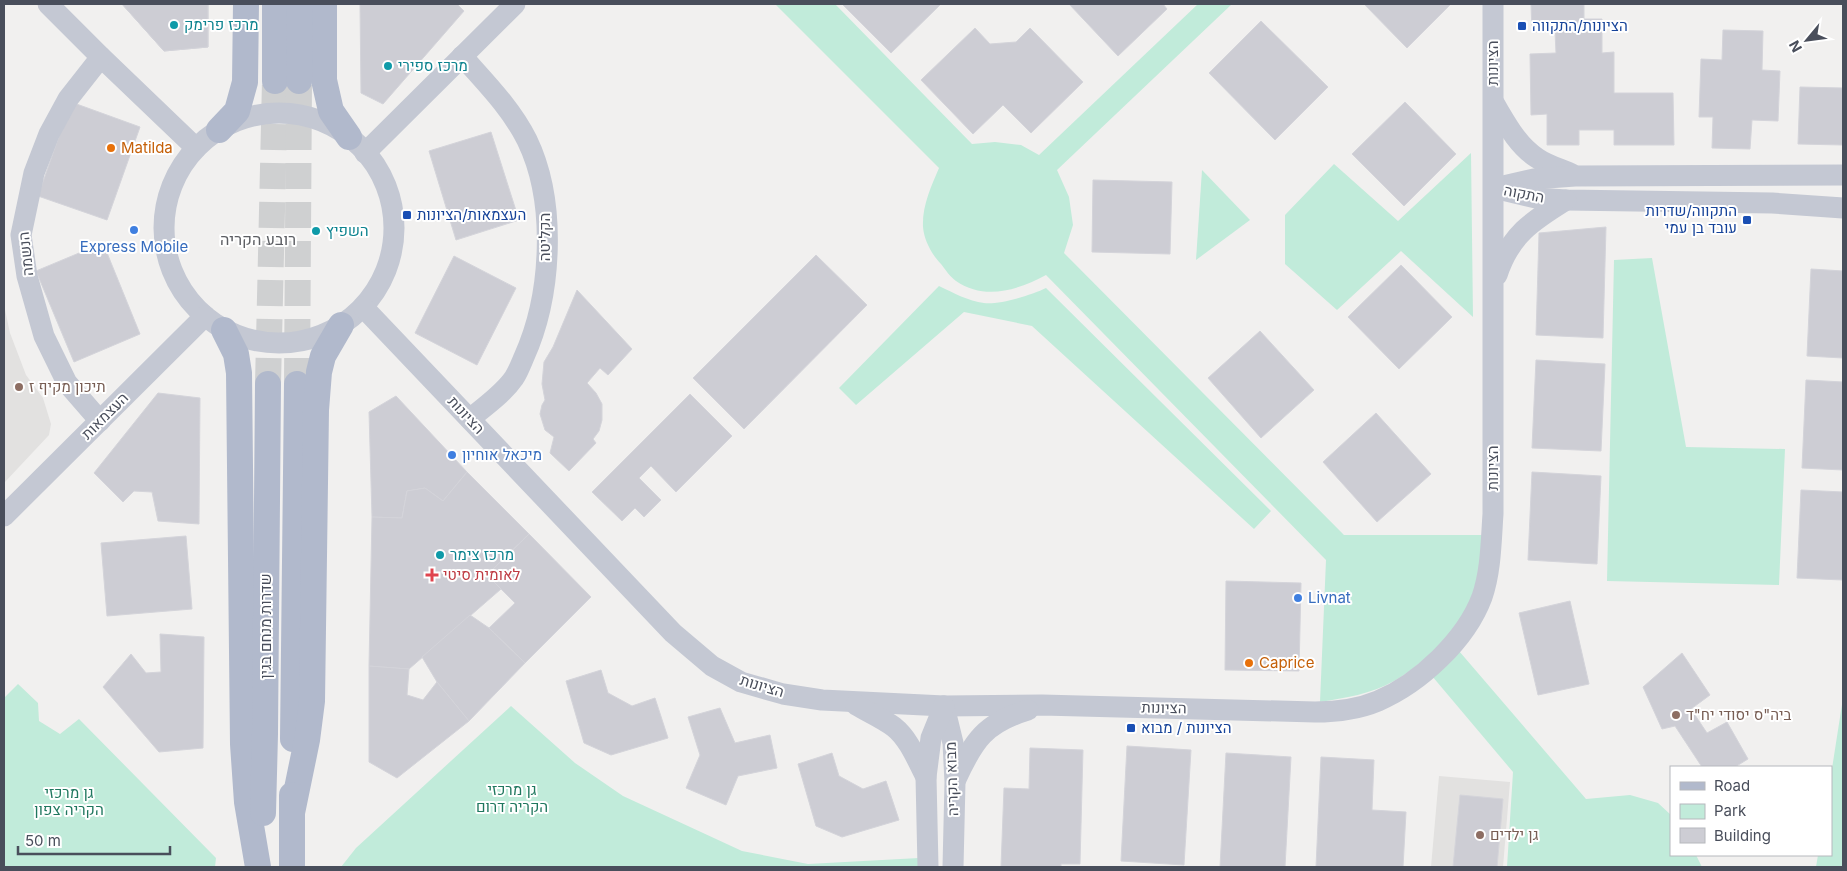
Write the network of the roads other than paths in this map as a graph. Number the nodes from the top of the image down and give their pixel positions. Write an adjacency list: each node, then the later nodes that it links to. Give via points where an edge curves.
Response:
1 (48, 4): 9 (street)
2 (246, 4): 11 (main road, via 245,82 237,111)
3 (275, 4): 4 (main road, via 287,81)
4 (300, 4)
5 (324, 4): 12 (main road, via 324,80 330,110)
6 (515, 4): 8 (street)
7 (1493, 4): 10 (street, הציונות)
8 (462, 56): 12 (street); 25 (street, הקליטה, via 516,121 527,141 540,178 546,215 546,257 540,307 531,342 515,377)
9 (101, 58): 13 (street); 26 (street, הנשמה, via 68,99 48,134 34,172 21,235 27,276 44,336 67,383)
10 (1493, 102): 15 (street, via 1525,149 1538,159); 16 (street, הציונות)
11 (219, 130): 12 (street, via 262,114 285,113 329,125); 13 (street)
12 (357, 145): 20 (street, via 378,171 388,192 394,236 382,279)
13 (196, 148): 21 (street, via 184,163 168,197 164,234 172,271 181,288 192,303)
14 (1843, 175): 15 (street, התקוה)
15 (1575, 176): 16 (street, התקוה, via 1534,179)
16 (1494, 188): 17 (street, התקוה, via 1536,198); 19 (street, הציונות)
17 (1566, 200): 18 (street, התקוה, via 1772,203); 19 (street, via 1534,220 1511,244)
18 (1843, 208)
19 (1494, 284): 29 (street, הציונות, via 1493,514 1489,563 1482,597 1471,620 1431,668 1379,700 1328,712)
20 (363, 306): 22 (street); 25 (street, הציונות)
21 (215, 323): 22 (street, via 250,339 284,344 323,335); 26 (street, העצמאות); 34 (main road, via 236,354 239,374 243,744 247,802)
22 (341, 325): 33 (main road, via 323,356 319,372 312,701)
23 (268, 384): 34 (main road, שדרות מנחם בגין, via 265,734)
24 (297, 384): 33 (main road, שדרות מנחם בגין)
25 (470, 418): 28 (street, הציונות, via 673,633 712,666 742,682 783,694)
26 (100, 421): 27 (street, העצמאות)
27 (4, 516)
28 (849, 701): 30 (street, הציונות); 31 (street, via 895,728)
29 (1042, 705): 30 (street, הציונות); 32 (street, via 1010,716 982,734 965,758)
30 (944, 706): 31 (street, מבוא הקריה, via 931,738); 32 (street, מבוא הקריה, via 953,743)
31 (926, 777): 36 (street, מבוא הקריה)
32 (955, 782): 37 (street, מבוא הקריה)
33 (292, 813): 35 (main road, שדרות מנחם בגין)
34 (259, 867)
35 (292, 867)
36 (928, 867)
37 (953, 867)

